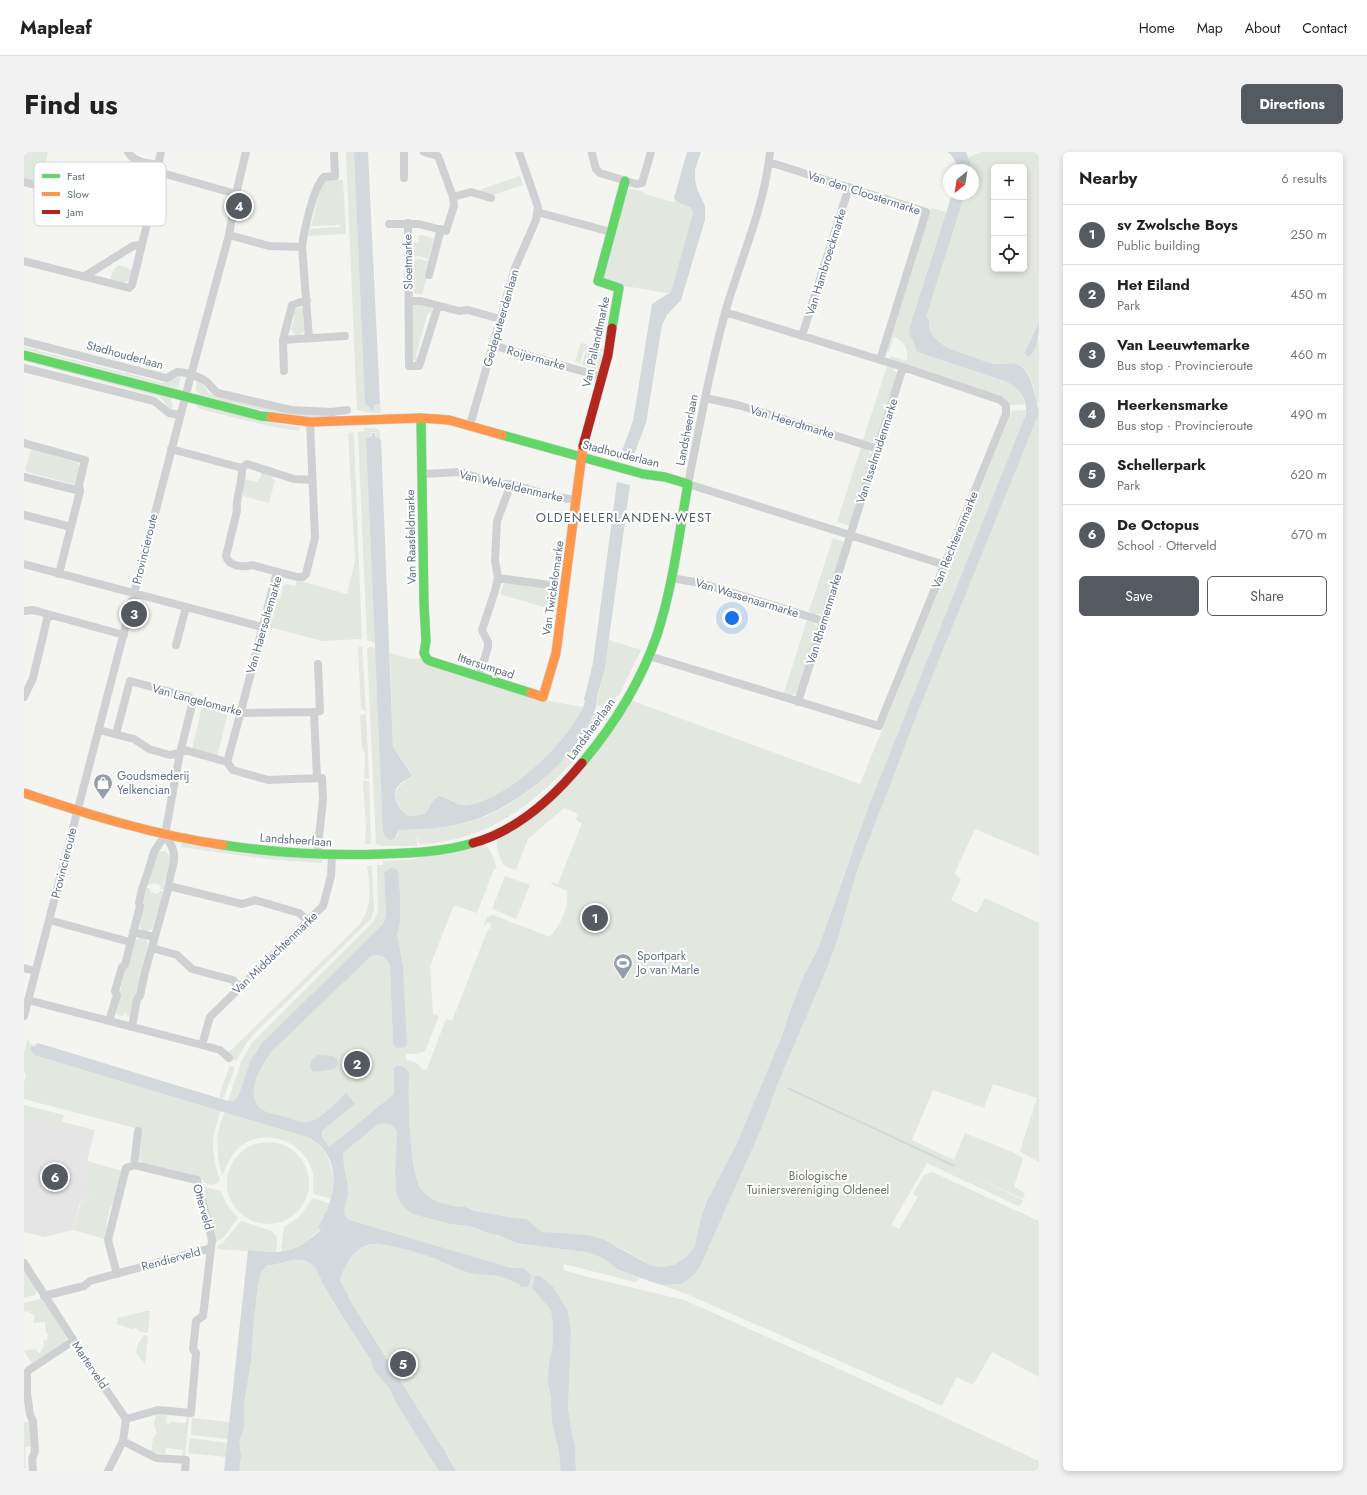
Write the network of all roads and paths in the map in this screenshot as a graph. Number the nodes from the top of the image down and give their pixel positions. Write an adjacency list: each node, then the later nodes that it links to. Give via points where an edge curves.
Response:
1 (128, 152): 11 (street, via 134,159)
2 (161, 152): 12 (street)
3 (246, 152): 20 (street, Provincieroute)
4 (334, 152): 31 (street, via 335,176 324,177 320,182)
5 (404, 152): 15 (street)
6 (424, 152): 21 (street, Sloetmarke, via 438,156)
7 (519, 152): 23 (street, Gedeputeerdenlaan, via 538,207)
8 (592, 152): 16 (street, via 596,169 600,174)
9 (651, 152): 16 (street, via 642,183)
10 (770, 152): 13 (street, Landsheerlaan)
11 (146, 162)
12 (159, 162)
13 (769, 162): 19 (street, Van den Cloostermarke); 38 (street, Landsheerlaan, via 760,201)
14 (166, 174): 20 (street)
15 (404, 178)
16 (625, 181): 28 (street, Van Pallandtmarke)
17 (24, 182): 18 (street)
18 (34, 185)
19 (849, 188): 41 (street, Van Hambroeckmarke); 47 (street, Van den Cloostermarke, via 926,212)
20 (236, 194): 29 (street, Provincieroute)
21 (453, 197): 22 (street, via 471,192); 27 (street, Sloetmarke, via 454,206 446,231)
22 (491, 198)
23 (537, 212): 28 (street); 39 (street, Gedeputeerdenlaan, via 515,268)
24 (389, 224): 25 (street, Sloetmarke)
25 (408, 224): 27 (street, Sloetmarke); 36 (street, Sloetmarke)
26 (146, 226): 30 (street)
27 (441, 230): 33 (street, Sloetmarke)
28 (611, 232): 52 (street, Van Pallandtmarke, via 598,281 619,288)
29 (229, 235): 31 (street, via 269,246); 51 (street, Provincieroute)
30 (141, 245): 34 (street, via 133,246); 34 (street, via 132,286 129,288)
31 (302, 247): 35 (street)
32 (24, 261): 34 (street)
33 (429, 275)
34 (85, 276)
35 (306, 300): 42 (street); 43 (street, via 292,306)
36 (409, 301): 37 (street, Sloetmarke, via 421,301); 37 (street, Sloetmarke, via 409,366 419,366)
37 (438, 306): 39 (street, Sloetmarke, via 459,311 468,310)
38 (725, 312): 41 (street, Van Rechterenmarke); 54 (street, Landsheerlaan)
39 (500, 320): 45 (street, Gedeputeerdenlaan)
40 (345, 336): 42 (street)
41 (802, 336): 47 (street, Van Rechterenmarke)
42 (309, 338): 43 (street)
43 (283, 340): 50 (street)
44 (24, 341): 51 (street, Stadhouderlaan, via 166,378 176,372)
45 (492, 345): 52 (street, Roijermarke); 61 (street, Gedeputeerdenlaan)
46 (24, 355): 53 (street, Stadhouderlaan)
47 (880, 360): 48 (street, Van Rechterenmarke)
48 (903, 367): 64 (street, Van Isselmudenmarke); 79 (street, Van Rechterenmarke, via 1000,400 1007,409)
49 (24, 368): 57 (street, via 154,401 169,413)
50 (284, 371)
51 (191, 375): 53 (street, Provincieroute); 56 (street, Stadhouderlaan, via 206,381 218,393 291,410)
52 (602, 377): 66 (street, Van Pallandtmarke)
53 (186, 396): 57 (street, Provincieroute); 59 (street, Stadhouderlaan, via 261,416)
54 (705, 398): 64 (street, Van Heerdtmarke, via 738,405); 72 (street, Landsheerlaan)
55 (347, 410): 56 (street, Stadhouderlaan)
56 (331, 412): 60 (street)
57 (180, 415): 63 (street, Provincieroute)
58 (421, 418): 60 (street, Stadhouderlaan); 61 (street, Stadhouderlaan); 68 (street, Van Raasfeldmarke)
59 (310, 422): 60 (street, Stadhouderlaan); 70 (street, Van Haersoltemarke)
60 (331, 422)
61 (470, 425): 66 (street, Stadhouderlaan)
62 (25, 444): 65 (street); 73 (street, via 85,460)
63 (171, 449): 67 (street); 85 (street, Provincieroute)
64 (878, 449): 77 (street, Van Isselmudenmarke)
65 (24, 454)
66 (581, 457): 72 (street, Stadhouderlaan); 74 (street, Van Twickelomarke)
67 (242, 468): 70 (street, via 247,464 294,479); 80 (street, via 227,560 245,567 252,565)
68 (422, 474): 71 (street, Van Welveldenmarke, via 461,472 497,484); 93 (street, Van Raasfeldmarke)
69 (24, 477): 73 (street)
70 (312, 480): 80 (street, Van Haersoltemarke, via 315,538 306,574 297,577)
71 (511, 484): 74 (street, Van Welveldenmarke, via 551,496); 82 (street, via 497,521 494,560)
72 (688, 484): 77 (street, Stadhouderlaan); 83 (street, Landsheerlaan)
73 (80, 491): 76 (street)
74 (576, 500): 84 (street, Van Twickelomarke)
75 (24, 515): 76 (street)
76 (71, 527): 81 (street)
77 (850, 535): 79 (street, Stadhouderlaan); 89 (street, Van Rhemenmarke)
78 (24, 564): 81 (street)
79 (945, 565): 100 (street, Van Rechterenmarke, via 879,726)
80 (277, 572): 90 (street, Van Haersoltemarke)
81 (59, 574): 85 (street)
82 (498, 578): 84 (street); 96 (street, via 482,630 488,647)
83 (671, 578): 89 (street, Van Wassenaarmarke, via 701,583); 94 (street, Landsheerlaan)
84 (565, 587): 98 (street, Van Twickelomarke, via 556,653)
85 (134, 593): 86 (street); 91 (street, Provincieroute)
86 (186, 607): 90 (street); 92 (street)
87 (24, 611): 88 (street, via 33,610)
88 (48, 615): 91 (street); 97 (street, via 33,678)
89 (823, 621): 100 (street, Van Rhemenmarke)
90 (262, 627): 102 (street, Van Haersoltemarke)
91 (124, 635): 103 (street, Provincieroute)
92 (176, 645)
93 (425, 655): 96 (street, Ittersumpad, via 430,661)
94 (649, 656): 100 (street, Van Rechterenmarke); 113 (street, Landsheerlaan, via 624,705 588,757 542,804 503,830 489,838 443,850 374,855)
95 (318, 664): 101 (street, via 320,711)
96 (479, 676): 98 (street, Ittersumpad)
97 (24, 697)
98 (543, 697)
99 (193, 701): 102 (street, Van Langelomarke); 104 (street, Van Langelomarke, via 189,697 130,681); 105 (street)
100 (798, 702)
101 (314, 712): 102 (street, Van Langelomarke); 107 (street)
102 (239, 713): 106 (street, Van Haersoltemarke)
103 (99, 730): 104 (street); 109 (street, Provincieroute)
104 (116, 734): 105 (street, via 134,739 149,749 170,754)
105 (180, 753): 106 (street, via 185,750); 110 (street)
106 (227, 762): 107 (street, via 233,770 268,780)
107 (317, 778): 112 (street, via 322,778 323,800)
108 (24, 793): 109 (street, Landsheerlaan)
109 (78, 811): 110 (street, Landsheerlaan); 116 (street, Provincieroute)
110 (165, 835): 111 (street); 112 (street, Landsheerlaan, via 228,846); 114 (street)
111 (154, 852): 114 (street, via 160,848 167,849); 118 (street, via 142,889)
112 (317, 854): 113 (street, Landsheerlaan)
113 (332, 854): 117 (street, Van Middachtenmarke, via 332,876 323,906)
114 (174, 857): 115 (street)
115 (169, 886): 117 (street, via 242,904 255,900 299,913); 119 (street)
116 (49, 920): 120 (street); 123 (street, Provincieroute)
117 (308, 921): 124 (street, Van Middachtenmarke)
118 (133, 932): 119 (street); 120 (street)
119 (154, 937): 121 (street)
120 (130, 942): 127 (street)
121 (152, 948): 124 (street, via 177,955 192,969 233,980); 128 (street, via 140,996 137,999)
122 (24, 968): 123 (street)
123 (35, 971): 125 (street, Provincieroute)
124 (240, 988): 129 (street, Van Middachtenmarke, via 210,1017)
125 (28, 1000): 126 (street, Provincieroute); 127 (street)
126 (24, 1016)
127 (109, 1021): 128 (street)
128 (132, 1027): 129 (street)
129 (202, 1045): 130 (street, via 220,1050)
130 (229, 1058)
131 (138, 1131): 132 (street)
132 (134, 1165): 133 (street, Otterveld, via 197,1180 212,1240); 135 (street, via 126,1168 108,1240)
133 (211, 1248): 135 (street, Rendierveld); 138 (street, Rendierveld, via 203,1316 196,1321 191,1414 158,1410)
134 (24, 1263): 136 (street, Marterveld)
135 (117, 1274): 136 (street, Rendierveld)
136 (44, 1296): 137 (street, Marterveld)
137 (73, 1341): 138 (street, Marterveld); 140 (street, via 29,1370 26,1376 30,1415 33,1421)
138 (126, 1419): 139 (street)
139 (123, 1441): 141 (street); 142 (street, via 156,1458 186,1460)
140 (33, 1471)
141 (108, 1471)
142 (184, 1471)

